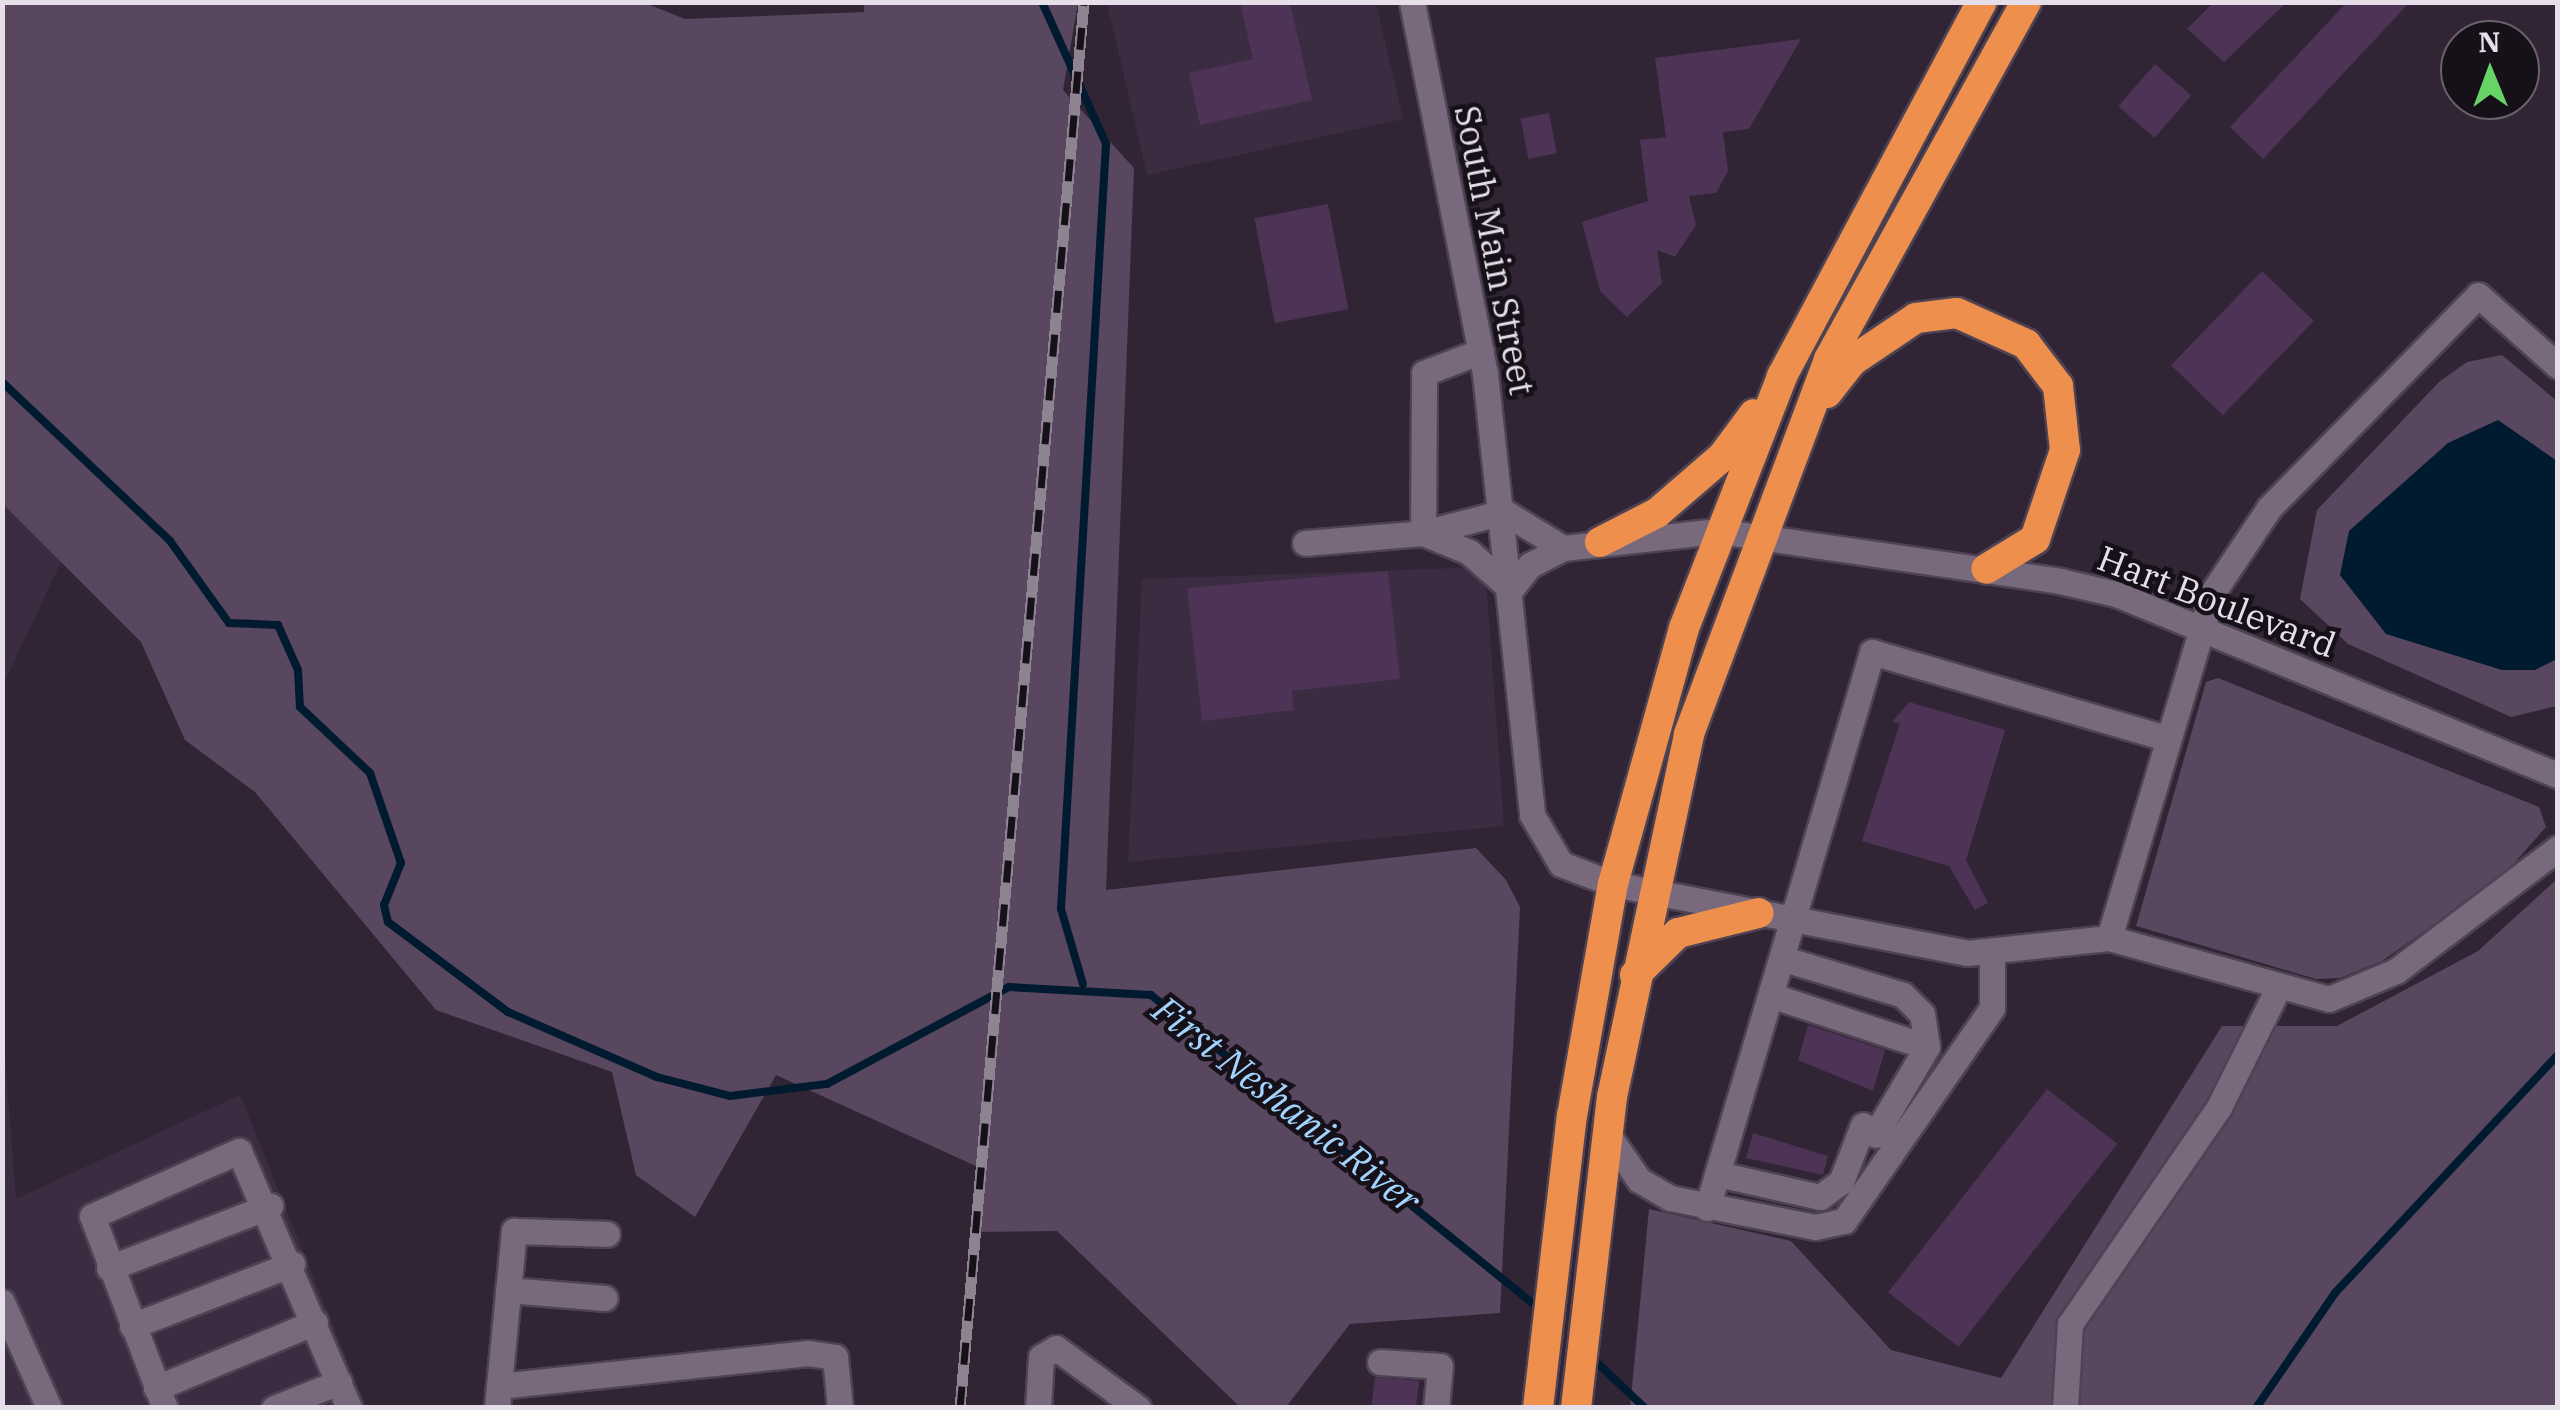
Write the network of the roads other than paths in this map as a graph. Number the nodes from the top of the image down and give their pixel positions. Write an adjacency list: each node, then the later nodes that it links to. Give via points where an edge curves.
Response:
1 (1412, 2): 4 (street, South Main Street)
2 (1982, 2): 6 (highway)
3 (2026, 2): 7 (highway, via 1869,280)
4 (1481, 351): 8 (street, South Main Street); 11 (street, via 1424,372)
5 (2558, 366): 17 (street, via 2478,295 2269,508)
6 (1782, 376): 9 (highway); 12 (highway, via 1722,456 1657,512)
7 (1803, 422): 10 (highway); 15 (highway, via 1852,361 1916,318 1957,313 2026,344 2058,386 2065,450 2035,539)
8 (1504, 512): 11 (street); 14 (street); 16 (street, South Main Street)
9 (1718, 531): 10 (street, Hart Boulevard); 12 (street); 21 (highway)
10 (1760, 532): 15 (street, Hart Boulevard); 22 (highway, via 1689,734)
11 (1423, 533): 13 (street); 16 (street, via 1469,552)
12 (1600, 542): 14 (street)
13 (1305, 543)
14 (1564, 548): 16 (street, via 1530,565)
15 (1986, 569): 17 (street, Hart Boulevard, via 2116,594)
16 (1511, 589): 21 (street, South Main Street, via 1537,832 1561,864)
17 (2201, 628): 18 (street); 19 (street, Hart Boulevard)
18 (2166, 738): 24 (street, via 1872,652); 25 (street)
19 (2558, 775)
20 (2558, 848): 29 (street, via 2504,897 2372,986 2329,999)
21 (1613, 884): 22 (street, South Main Street); 55 (highway)
22 (1650, 891): 23 (street, South Main Street); 27 (highway)
23 (1759, 913): 24 (street, South Main Street); 27 (highway, via 1678,933)
24 (1797, 922): 26 (street, South Main Street); 28 (street)
25 (2109, 938): 26 (street, South Main Street); 29 (street)
26 (1992, 952): 34 (street, via 1992,1008 1851,1216 1815,1227)
27 (1633, 978): 31 (highway)
28 (1778, 978): 30 (street); 30 (street, via 1904,995); 32 (street)
29 (2278, 990): 56 (street, via 2218,1106 2070,1324)
30 (1926, 1031): 32 (street, via 1841,1182 1820,1198)
31 (1608, 1134): 34 (street, via 1639,1180); 47 (highway)
32 (1718, 1174): 34 (street)
33 (270, 1206): 36 (street); 37 (street); 37 (street, via 240,1151 101,1207 92,1225)
34 (1707, 1208)
35 (607, 1234): 38 (street, via 520,1227)
36 (292, 1264): 41 (street); 42 (street)
37 (110, 1268): 42 (street)
38 (508, 1290): 39 (street); 45 (street)
39 (605, 1298)
40 (2, 1302): 48 (street)
41 (314, 1322): 44 (street); 46 (street)
42 (132, 1326): 46 (street)
43 (1380, 1362): 54 (street, via 1440,1366)
44 (339, 1382): 49 (street); 50 (street)
45 (498, 1397): 51 (street, via 808,1353 835,1357)
46 (160, 1398)
47 (1577, 1400)
48 (49, 1408)
49 (274, 1408)
50 (349, 1408)
51 (840, 1408)
52 (1038, 1408): 53 (street, via 1041,1356 1056,1348)
53 (1138, 1408)
54 (1436, 1408)
55 (1538, 1408)
56 (2065, 1408)

